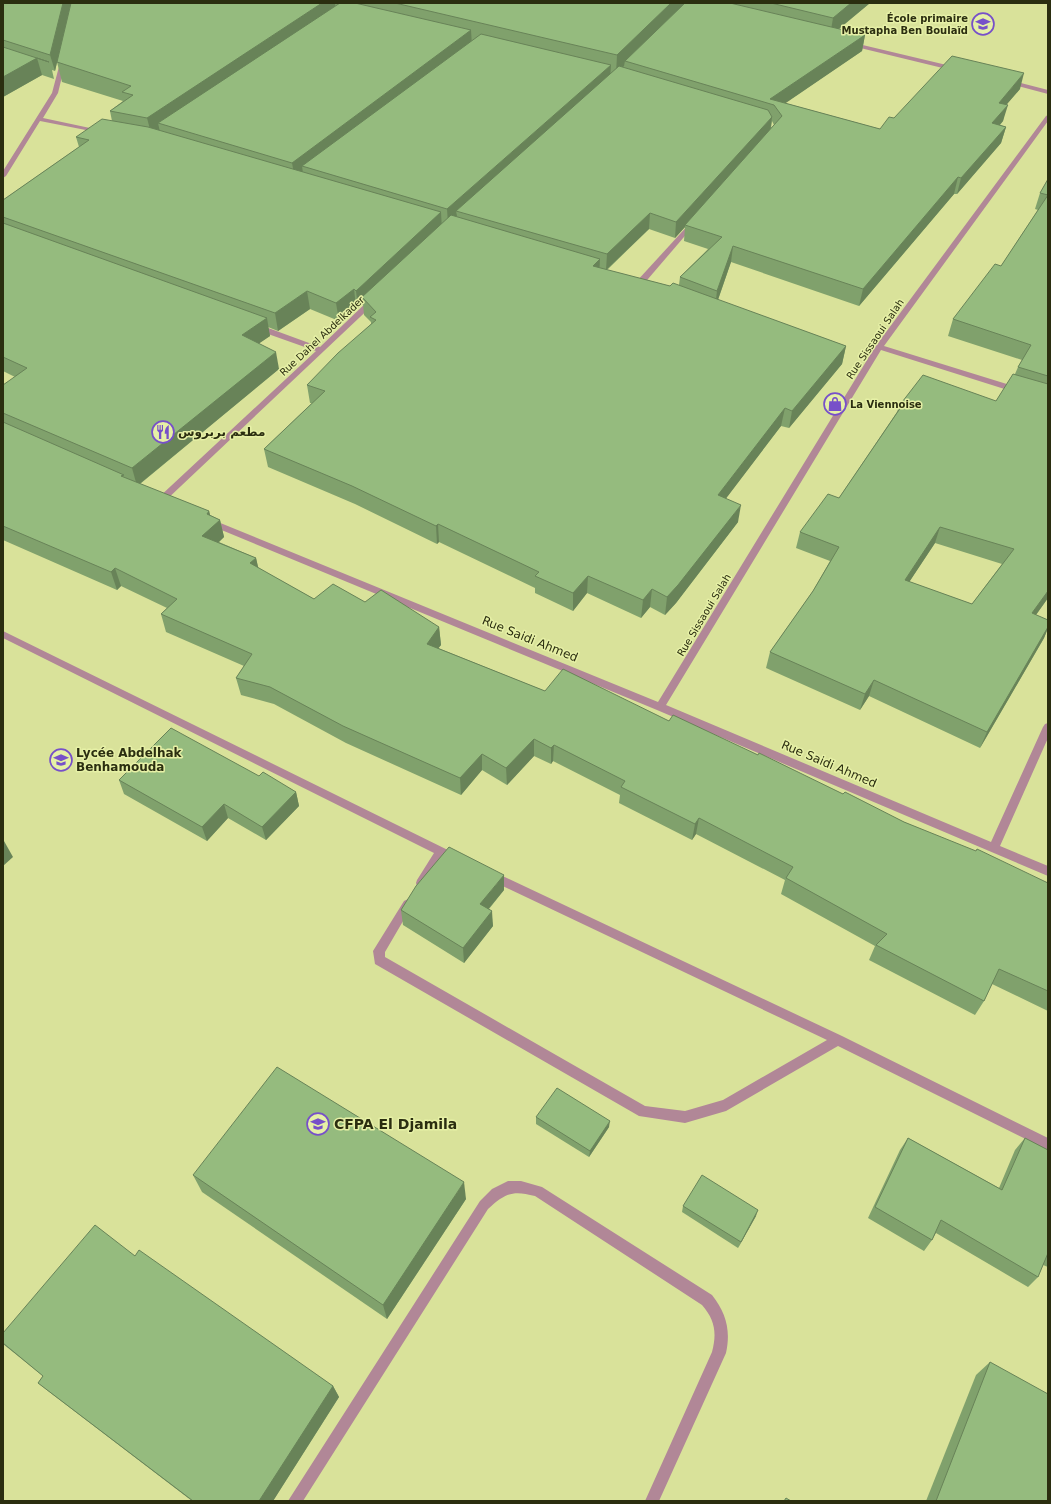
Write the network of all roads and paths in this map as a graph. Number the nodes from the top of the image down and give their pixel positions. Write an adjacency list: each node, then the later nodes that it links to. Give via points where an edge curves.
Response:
1 (846, 43): 3 (street)
2 (64, 55): 5 (street)
3 (963, 71)
4 (52, 74): 5 (street)
5 (59, 76): 9 (street, via 55,93)
6 (1001, 80): 7 (street)
7 (1048, 92)
8 (1048, 117): 16 (street, Rue Sissaoui Salah)
9 (39, 119): 10 (street); 11 (street)
10 (107, 132)
11 (3, 176)
12 (696, 220): 13 (street, via 643,285)
13 (632, 281)
14 (378, 297): 17 (street, Rue Dahel Abdelkader)
15 (247, 323): 17 (street)
16 (879, 348): 18 (street); 22 (street, Rue Sissaoui Salah)
17 (321, 350): 19 (street, Rue Dahel Abdelkader)
18 (1026, 393)
19 (160, 501)
20 (204, 519): 22 (street, Rue Saidi Ahmed)
21 (3, 634): 25 (street)
22 (660, 707): 24 (street, Rue Saidi Ahmed)
23 (1048, 727): 24 (street)
24 (994, 848): 27 (street, Rue Saidi Ahmed)
25 (441, 852): 26 (street); 29 (street, via 379,950 379,960 644,1112 685,1117 726,1105)
26 (463, 862)
27 (1048, 871)
28 (484, 872): 29 (street)
29 (838, 1040): 30 (street)
30 (1048, 1144)
31 (295, 1501): 32 (street, via 484,1205 494,1194 508,1186 523,1186 538,1191 707,1300 717,1311 722,1325 723,1340 719,1353)
32 (652, 1501)

